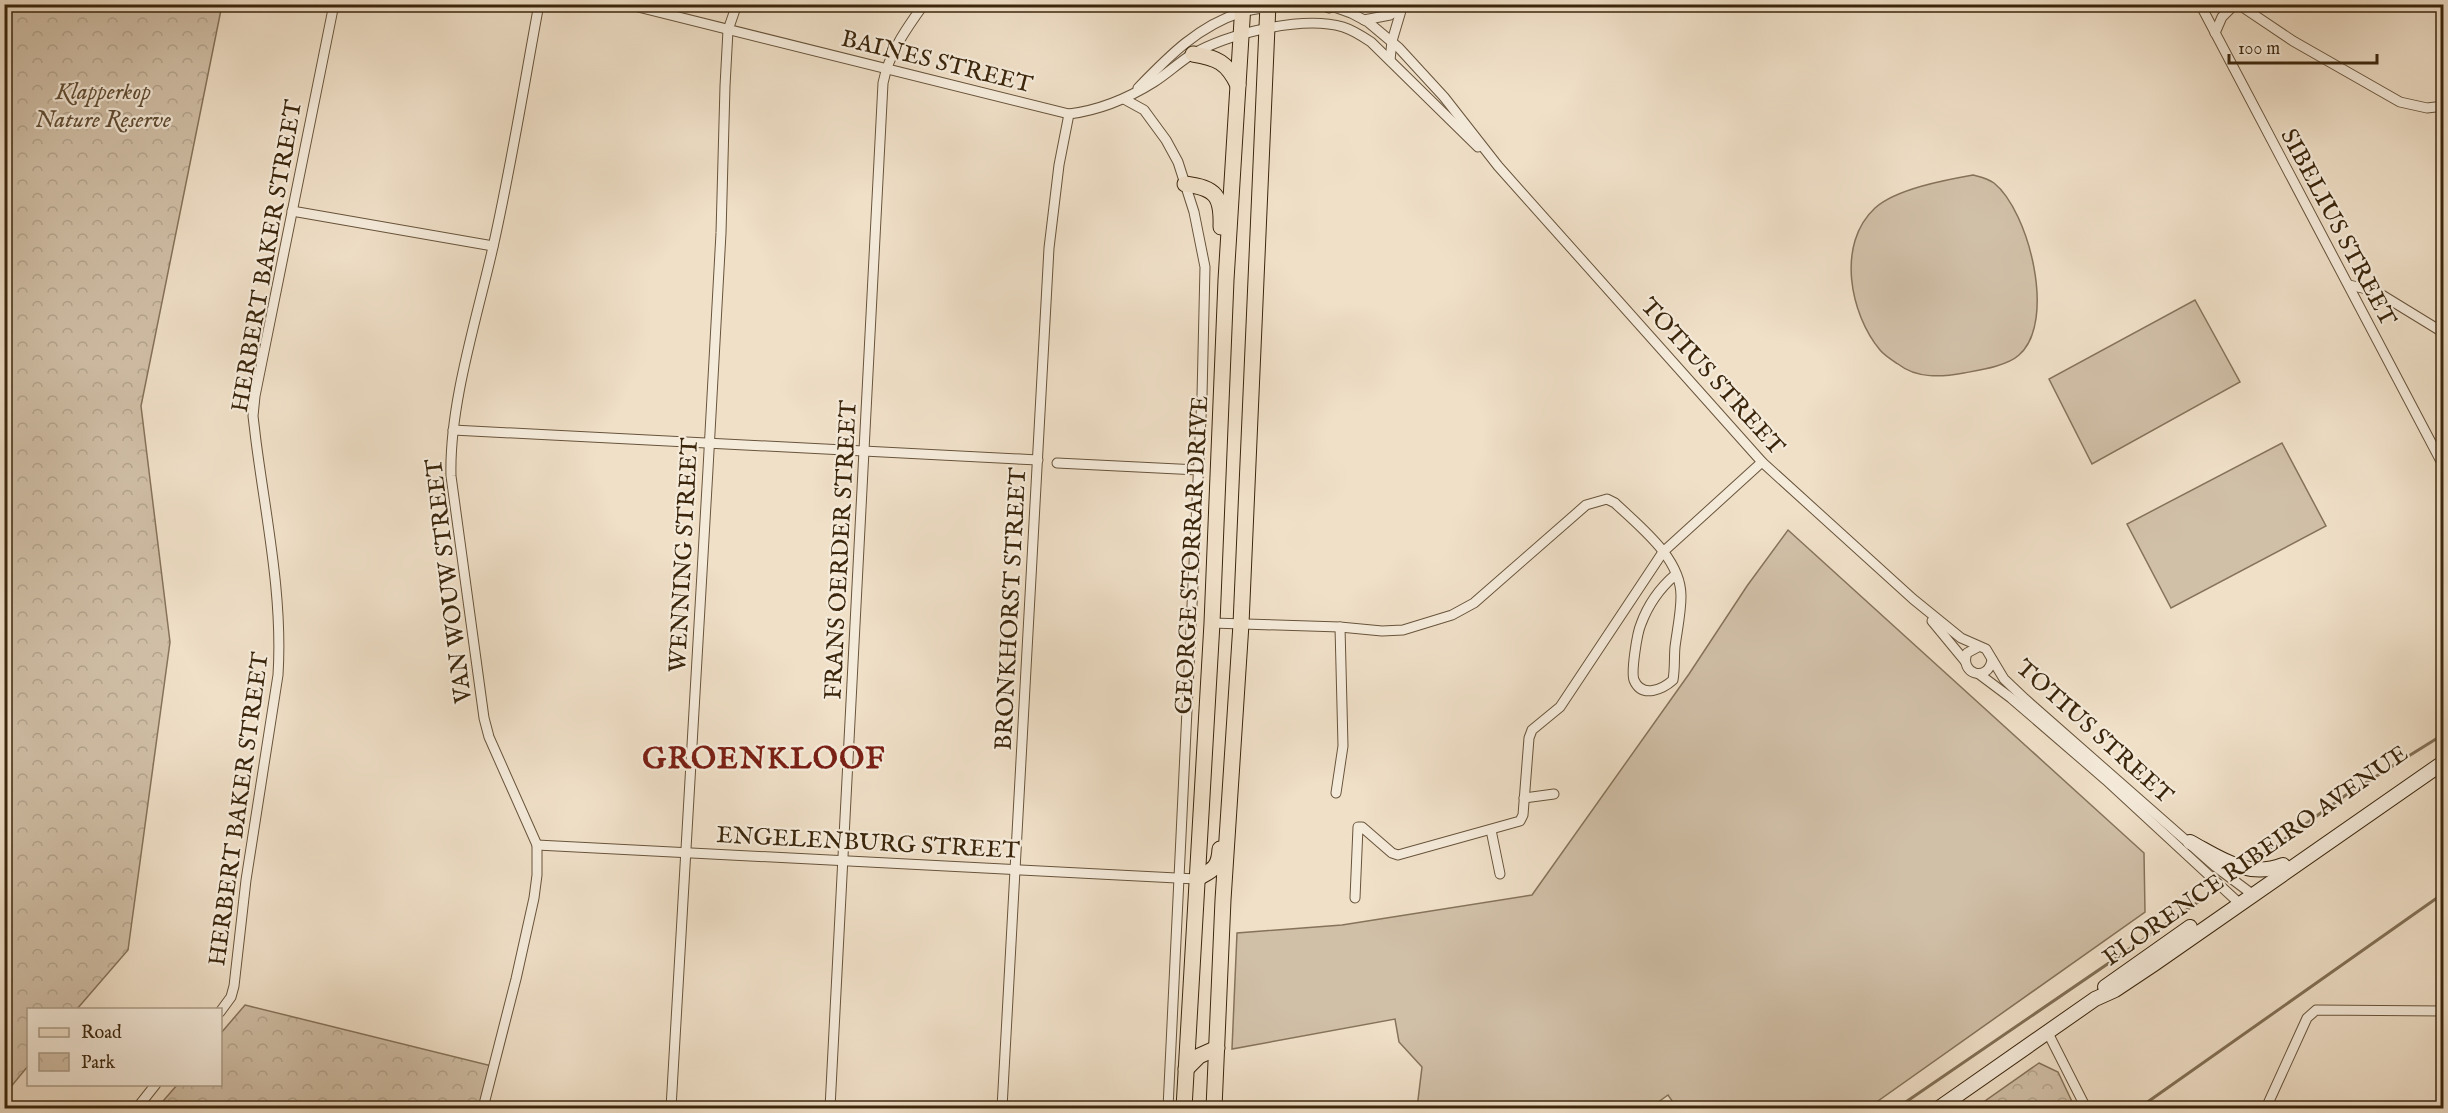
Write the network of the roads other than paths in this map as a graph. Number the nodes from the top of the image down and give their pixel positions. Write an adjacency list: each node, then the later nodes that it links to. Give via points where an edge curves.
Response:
1 (334, 4): 30 (street, HERBERT BAKER STREET)
2 (539, 4): 31 (street, VAN WOUW STREET)
3 (626, 4): 16 (street, BAINES STREET)
4 (737, 4): 16 (street, WENNING STREET)
5 (924, 4): 23 (street, FRANS OERDER STREET, via 893,51)
6 (1297, 4): 11 (street)
7 (1314, 4): 10 (street, TOTIUS STREET)
8 (2200, 4): 17 (street, SIBELIUS STREET)
9 (2237, 4): 17 (street, via 2222,17); 26 (street, via 2400,102 2427,108)
10 (1328, 5): 14 (street, TOTIUS STREET)
11 (1268, 6): 13 (street, BAINES STREET); 15 (main road)
12 (1403, 6): 14 (street, via 1389,15); 19 (street)
13 (1243, 8): 18 (main road, GEORGE STORRAR DRIVE); 25 (street, BAINES STREET, via 1186,40)
14 (1364, 20): 19 (street, TOTIUS STREET)
15 (1267, 28): 18 (street, BAINES STREET); 20 (street, TOTIUS STREET, via 1335,25); 47 (main road)
16 (728, 30): 23 (street, BAINES STREET); 36 (street, WENNING STREET)
17 (2215, 33): 33 (street, SIBELIUS STREET)
18 (1242, 34): 21 (street, BAINES STREET); 24 (main road, GEORGE STORRAR DRIVE)
19 (1392, 41): 20 (street); 22 (street); 28 (street, TOTIUS STREET, via 1444,96)
20 (1371, 42): 22 (street, TOTIUS STREET)
21 (1193, 54): 24 (main road, via 1208,56 1226,66); 25 (street, BAINES STREET)
22 (1390, 60): 28 (street, TOTIUS STREET)
23 (886, 69): 27 (street, BAINES STREET); 37 (street, FRANS OERDER STREET)
24 (1238, 85): 32 (main road, GEORGE STORRAR DRIVE)
25 (1128, 97): 27 (street, BAINES STREET, via 1097,110); 29 (street, GEORGE STORRAR DRIVE, via 1149,117 1173,154)
26 (2444, 106)
27 (1069, 114): 38 (street, BRONKHORST STREET, via 1048,248)
28 (1498, 166): 39 (street, TOTIUS STREET)
29 (1185, 184): 32 (main road, via 1208,188 1218,199 1220,261); 42 (street, GEORGE STORRAR DRIVE, via 1205,267)
30 (292, 211): 31 (street); 73 (street, HERBERT BAKER STREET, via 254,416 278,612 278,675 234,986)
31 (493, 246): 35 (street, VAN WOUW STREET)
32 (1226, 280): 46 (main road, GEORGE STORRAR DRIVE)
33 (2349, 285): 34 (street, via 2382,295); 41 (street, SIBELIUS STREET)
34 (2444, 333)
35 (453, 430): 36 (street); 61 (street, VAN WOUW STREET, via 451,476 484,718)
36 (709, 444): 37 (street); 62 (street, WENNING STREET)
37 (863, 451): 38 (street); 63 (street, FRANS OERDER STREET)
38 (1038, 460): 65 (street, BRONKHORST STREET)
39 (1762, 462): 43 (street); 45 (street, TOTIUS STREET)
40 (1057, 463): 42 (street)
41 (2444, 467)
42 (1198, 470): 67 (street, GEORGE STORRAR DRIVE)
43 (1663, 552): 44 (street); 48 (street, via 1607,498 1586,505 1462,611 1403,630); 58 (street, via 1555,712 1532,730)
44 (1675, 575): 44 (street, via 1664,585 1639,627 1634,680 1651,692 1673,680 1681,596)
45 (1913, 599): 49 (street, TOTIUS STREET, via 1953,633); 51 (street, TOTIUS STREET)
46 (1212, 623): 47 (street); 68 (main road, GEORGE STORRAR DRIVE)
47 (1241, 624): 48 (street); 55 (main road)
48 (1340, 627): 56 (street, via 1343,746)
49 (1978, 647): 50 (street, TOTIUS STREET, via 1986,649); 51 (street, via 1970,650)
50 (1992, 660): 52 (street, via 1987,672); 60 (street, TOTIUS STREET, via 2004,679 2025,699)
51 (1965, 661): 52 (street, via 1971,672)
52 (1979, 674): 72 (street, TOTIUS STREET, via 2098,772)
53 (2444, 752): 64 (main road, FLORENCE RIBEIRO AVENUE)
54 (2444, 762): 69 (main road, FLORENCE RIBEIRO AVENUE)
55 (1232, 770): 68 (main road, via 1222,791 1218,863); 71 (main road)
56 (1336, 793)
57 (1554, 794): 58 (street)
58 (1524, 798): 59 (street, via 1520,821)
59 (1491, 830): 66 (street); 70 (street, via 1398,855 1358,827)
60 (2190, 842): 64 (main road, via 2240,868 2263,871); 69 (street, TOTIUS STREET)
61 (537, 845): 62 (street, ENGELENBURG STREET); 81 (street, VAN WOUW STREET, via 534,898)
62 (685, 852): 63 (street, ENGELENBURG STREET); 82 (street, WENNING STREET)
63 (843, 861): 65 (street, ENGELENBURG STREET); 83 (street, FRANS OERDER STREET)
64 (2283, 865): 69 (main road, FLORENCE RIBEIRO AVENUE)
65 (1015, 869): 67 (street, ENGELENBURG STREET); 84 (street, BRONKHORST STREET)
66 (1500, 874)
67 (1180, 878): 68 (street, ENGELENBURG STREET); 85 (street, GEORGE STORRAR DRIVE)
68 (1196, 879): 71 (main road, via 1214,886); 75 (main road, GEORGE STORRAR DRIVE)
69 (2249, 891): 72 (main road, FLORENCE RIBEIRO AVENUE)
70 (1354, 898)
71 (1223, 900): 77 (main road)
72 (2237, 900): 76 (main road, FLORENCE RIBEIRO AVENUE, via 2111,982 2095,999)
73 (222, 1009)
74 (2444, 1011): 90 (street, via 2316,1010 2308,1015)
75 (1188, 1029): 77 (main road, via 1198,1042); 78 (main road, GEORGE STORRAR DRIVE)
76 (2048, 1033): 88 (main road, FLORENCE RIBEIRO AVENUE); 89 (street)
77 (1217, 1048): 78 (main road, via 1199,1056); 87 (main road)
78 (1186, 1069): 86 (main road, GEORGE STORRAR DRIVE)
79 (154, 1086): 80 (street)
80 (137, 1108)
81 (483, 1108)
82 (671, 1108)
83 (830, 1108)
84 (1002, 1108)
85 (1168, 1108)
86 (1184, 1108)
87 (1214, 1108)
88 (1939, 1108)
89 (2086, 1108)
90 (2266, 1108)

